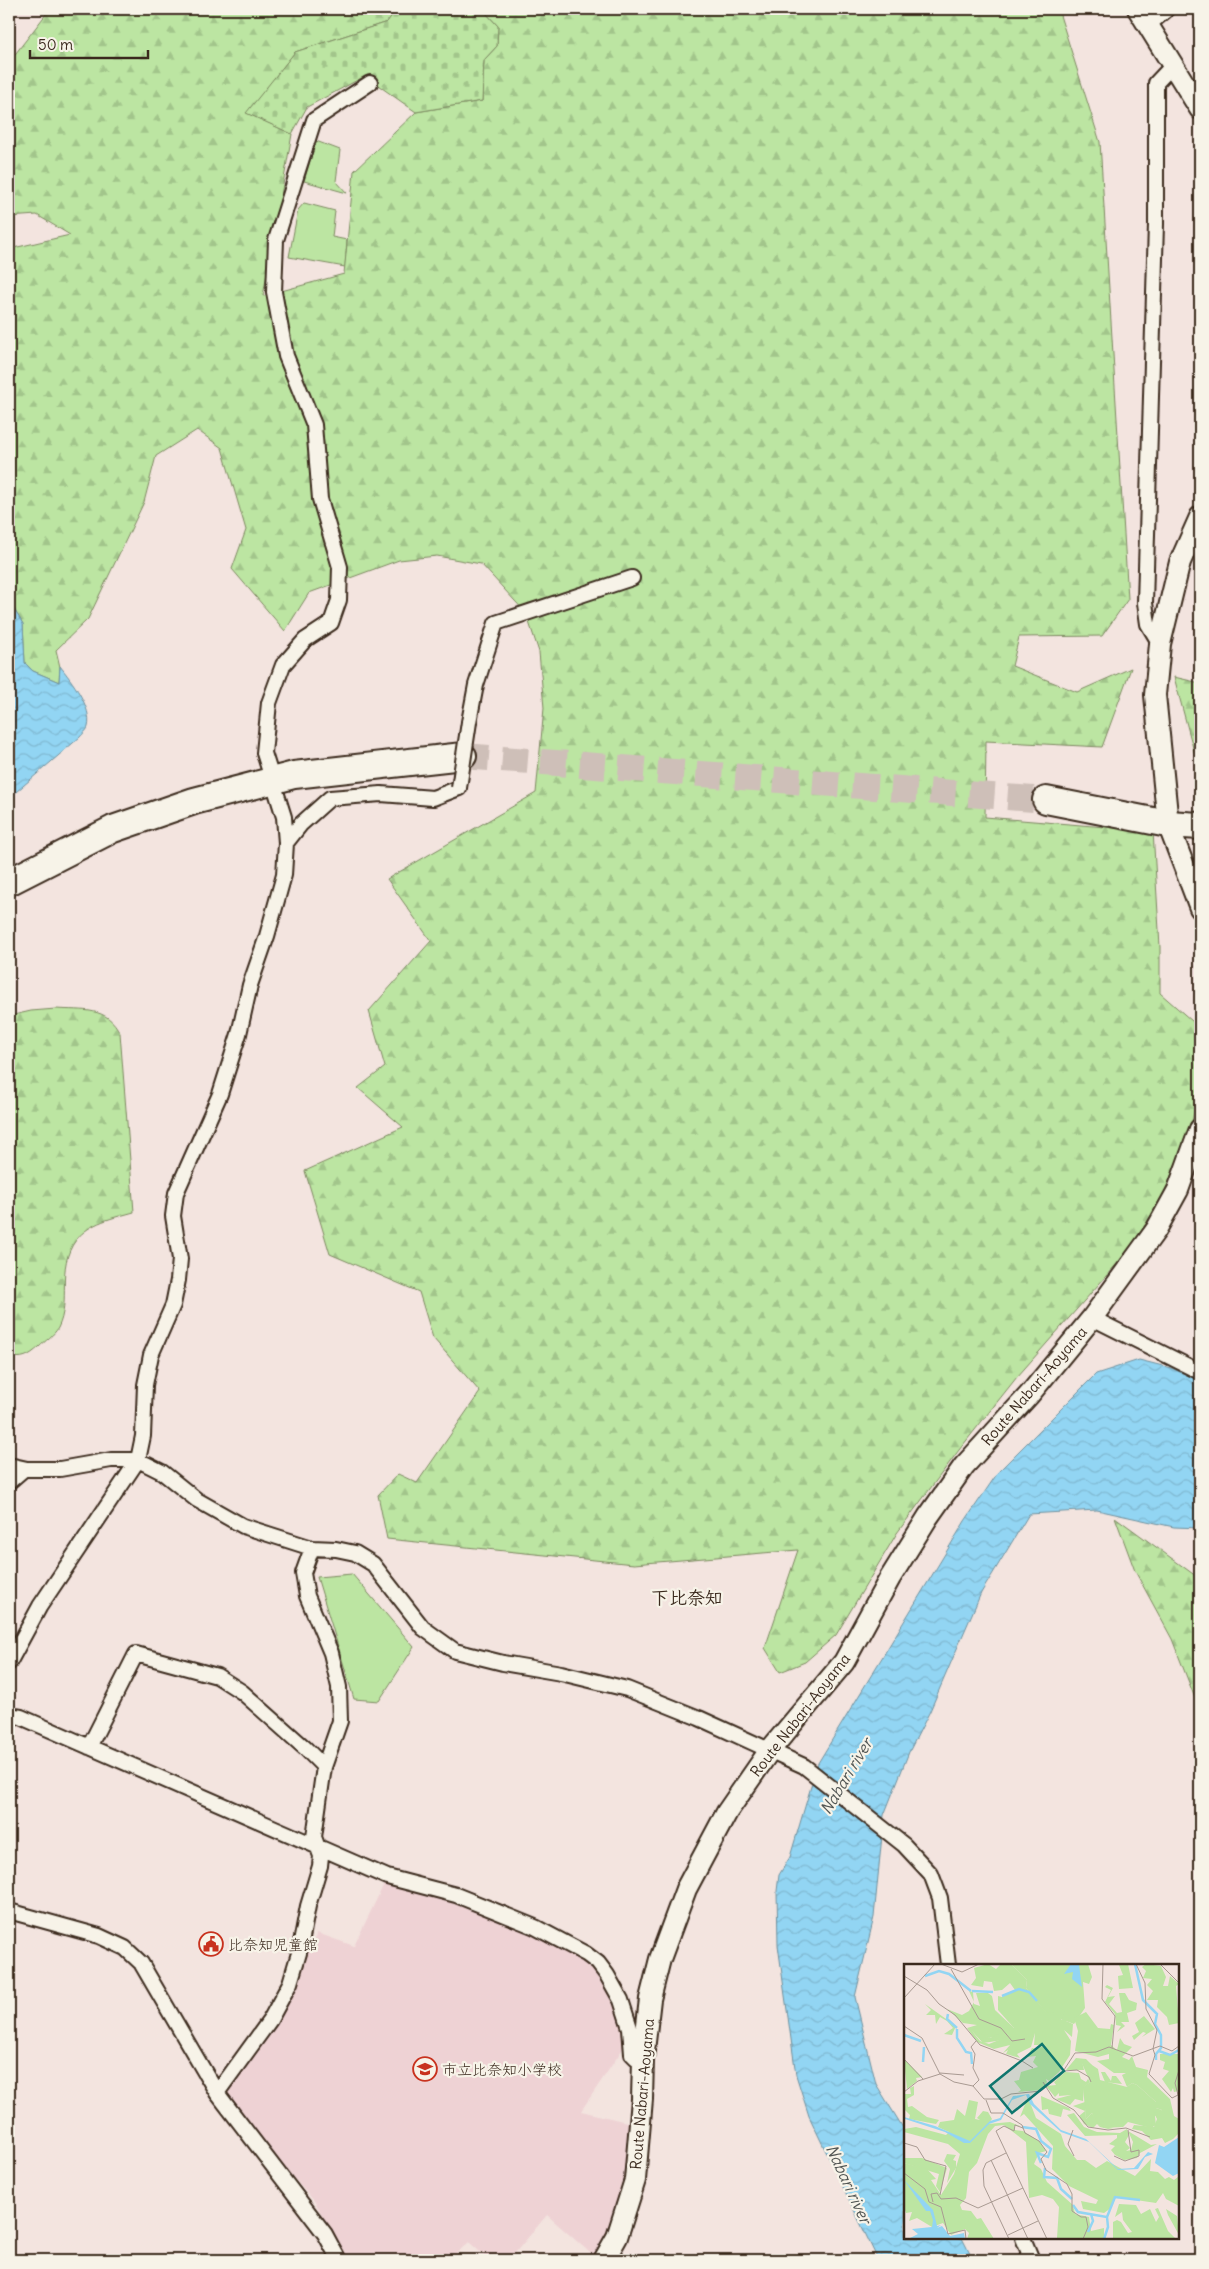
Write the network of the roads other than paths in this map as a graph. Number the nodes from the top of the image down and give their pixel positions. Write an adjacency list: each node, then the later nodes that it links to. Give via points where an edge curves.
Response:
1 (1163, 9): 2 (main road)
2 (1143, 16): 3 (main road)
3 (1173, 65): 5 (main road); 8 (street, via 1156,83 1156,224 1145,603 1148,624)
4 (370, 83): 10 (street, via 314,120 276,240 274,292 286,356 314,425 320,499 340,567 339,600 331,623 305,640 283,665 269,703 264,754)
5 (1200, 109)
6 (1200, 517): 8 (main road, via 1180,562)
7 (632, 578): 14 (street, bridge, via 496,623 476,685 458,788 433,798 381,794 330,798 301,824)
8 (1160, 644): 12 (main road, via 1155,695)
9 (463, 756): 10 (highway)
10 (273, 780): 14 (street, via 284,817); 15 (highway, via 194,801 113,829)
11 (1046, 800): 12 (highway)
12 (1168, 824): 13 (highway); 16 (main road)
13 (1200, 826)
14 (286, 844): 20 (street, via 284,875 250,985 239,1034 220,1094 176,1194 173,1216 180,1260 178,1280 173,1305 151,1355)
15 (9, 882)
16 (1200, 908)
17 (1200, 1129): 18 (main road, Route Nabari-Aoyama, via 1178,1190 1156,1230)
18 (1092, 1318): 19 (street); 28 (main road, Route Nabari-Aoyama, via 964,1466 923,1525 844,1662)
19 (1200, 1372)
20 (138, 1460): 22 (street, via 111,1460 60,1469); 24 (street, via 162,1472 198,1500 243,1526); 25 (street, via 40,1606)
21 (9, 1465): 22 (street)
22 (24, 1469): 23 (street)
23 (9, 1482)
24 (312, 1548): 28 (street, via 355,1552 373,1564 423,1628 455,1651 627,1689); 29 (street, via 303,1573 307,1596 331,1653 339,1687 340,1721)
25 (9, 1663)
26 (9, 1714): 27 (street)
27 (89, 1747): 29 (street, via 136,1654 217,1676 242,1692); 30 (street)
28 (770, 1750): 32 (street, via 804,1766 904,1845 931,1874 940,1898); 33 (main road, Route Nabari-Aoyama, via 727,1812 686,1889 658,1967 650,1999)
29 (324, 1767): 30 (street, via 314,1837)
30 (318, 1847): 33 (street, via 387,1877 456,1895 527,1923 586,1954 607,1974 621,2000 630,2028 632,2054); 34 (street, via 320,1866 290,1983 270,2020)
31 (9, 1911): 34 (street, via 99,1936 125,1948 141,1964)
32 (948, 1964)
33 (643, 2059): 37 (main road, Route Nabari-Aoyama, via 635,2180 617,2237)
34 (216, 2093): 36 (street, via 325,2234)
35 (1023, 2239): 38 (street)
36 (339, 2260)
37 (604, 2260)
38 (1032, 2260)

